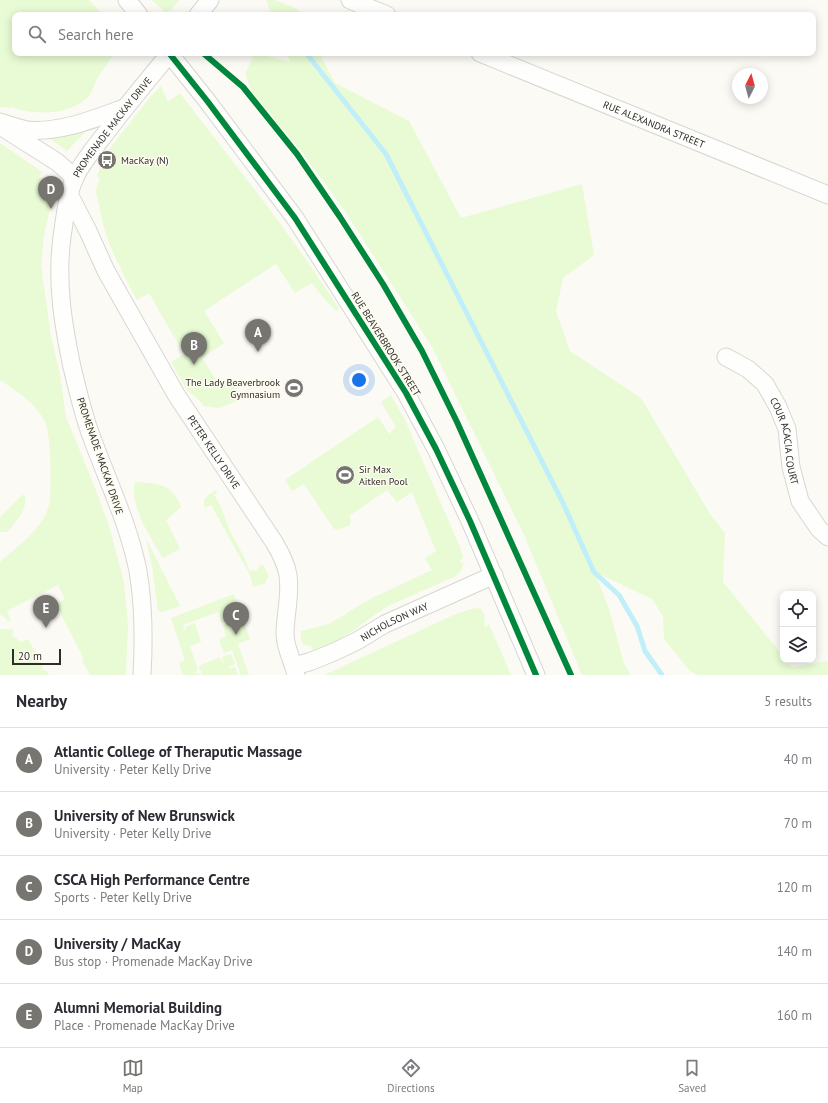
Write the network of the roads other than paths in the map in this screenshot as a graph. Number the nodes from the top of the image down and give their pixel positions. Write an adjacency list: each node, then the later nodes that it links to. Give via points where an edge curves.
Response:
1 (127, 0): 4 (street)
2 (210, 0): 5 (street)
3 (350, 0): 6 (street)
4 (136, 12)
5 (200, 12)
6 (380, 12)
7 (167, 56): 10 (street, PROMENADE MACKAY DRIVE)
8 (172, 56): 18 (street, RUE BEAVERBROOK STREET, via 295,218 406,393 436,449)
9 (487, 56): 14 (street, RUE ALEXANDRA STREET)
10 (124, 108): 11 (street, via 78,124 40,130); 13 (street, PROMENADE MACKAY DRIVE)
11 (0, 122)
12 (0, 126): 13 (street, via 57,162)
13 (75, 178): 15 (street, PROMENADE MACKAY DRIVE)
14 (828, 195)
15 (70, 196): 19 (street, PETER KELLY DRIVE, via 106,271 157,361 284,560 289,588 285,634); 20 (street, PROMENADE MACKAY DRIVE, via 64,224 60,268 64,328 83,411 125,526 137,571 142,599)
16 (726, 357): 17 (street, COUR ACACIA COURT, via 748,369 765,384 787,429 791,467 800,501 819,529)
17 (828, 537)
18 (494, 575): 19 (street, NICHOLSON WAY, via 385,624 357,641 309,662); 21 (street, RUE BEAVERBROOK STREET)
19 (295, 671)
20 (142, 675)
21 (536, 675)

